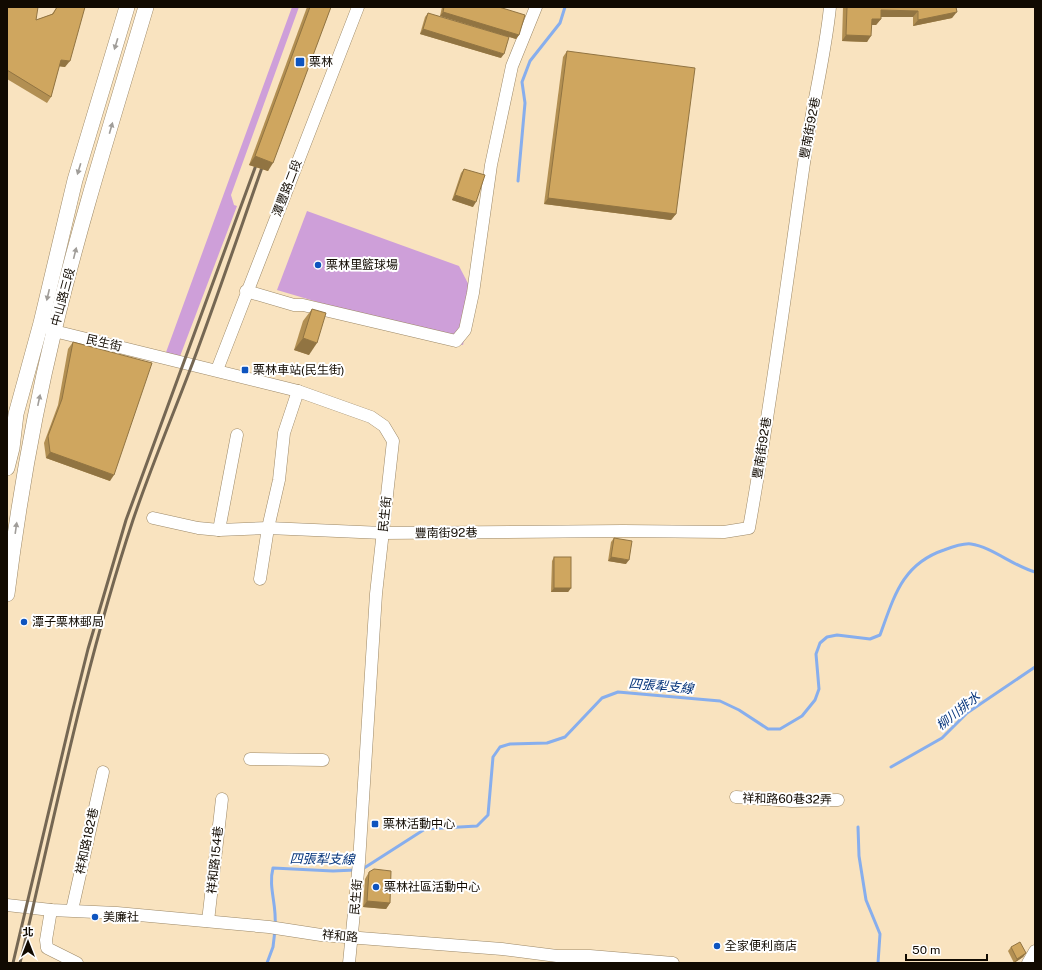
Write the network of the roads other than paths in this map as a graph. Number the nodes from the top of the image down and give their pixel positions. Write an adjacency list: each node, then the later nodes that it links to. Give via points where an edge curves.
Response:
1 (127, 7): 7 (main road, 中山路三段, one-way to 7, via 75,180)
2 (146, 7): 8 (main road, 中山路三段, one-way to 2, via 78,237)
3 (358, 7): 6 (street, 潭豐路二段)
4 (536, 7): 6 (street, via 512,66 491,165 473,293 464,330 456,341)
5 (830, 7): 16 (street, 豐南街92巷, via 826,47 805,154 749,528 724,532)
6 (246, 292): 9 (street, 潭豐路二段)
7 (42, 323): 8 (street, 民生街); 12 (main road, 中山路三段, via 16,414)
8 (54, 331): 9 (street, 民生街); 18 (main road, 中山路三段, one-way to 8, via 24,477)
9 (217, 370): 10 (street, 民生街)
10 (298, 391): 14 (street, via 284,433 279,480); 16 (street, 民生街, via 371,417 384,426 393,441)
11 (237, 435): 15 (street)
12 (7, 468)
13 (153, 518): 15 (street)
14 (268, 528): 15 (street); 16 (street); 17 (street)
15 (219, 530)
16 (383, 534): 29 (street, 民生街)
17 (260, 579)
18 (7, 594)
19 (250, 759): 20 (street)
20 (323, 760)
21 (103, 772): 27 (street, 祥和路182巷)
22 (736, 797): 24 (street, 祥和路60巷32弄, via 792,801)
23 (222, 799): 28 (street, 祥和路154巷)
24 (838, 800)
25 (7, 905): 26 (street, 祥和路)
26 (50, 910): 27 (street, 祥和路); 32 (street, via 47,948)
27 (72, 910): 28 (street, 祥和路)
28 (208, 921): 29 (street, 祥和路)
29 (352, 938): 31 (street, 祥和路, via 502,949); 33 (street, 民生街)
30 (1035, 951): 35 (street)
31 (556, 959): 34 (street, 祥和路, via 590,956)
32 (77, 963)
33 (349, 963)
34 (673, 963)
35 (1028, 963)

